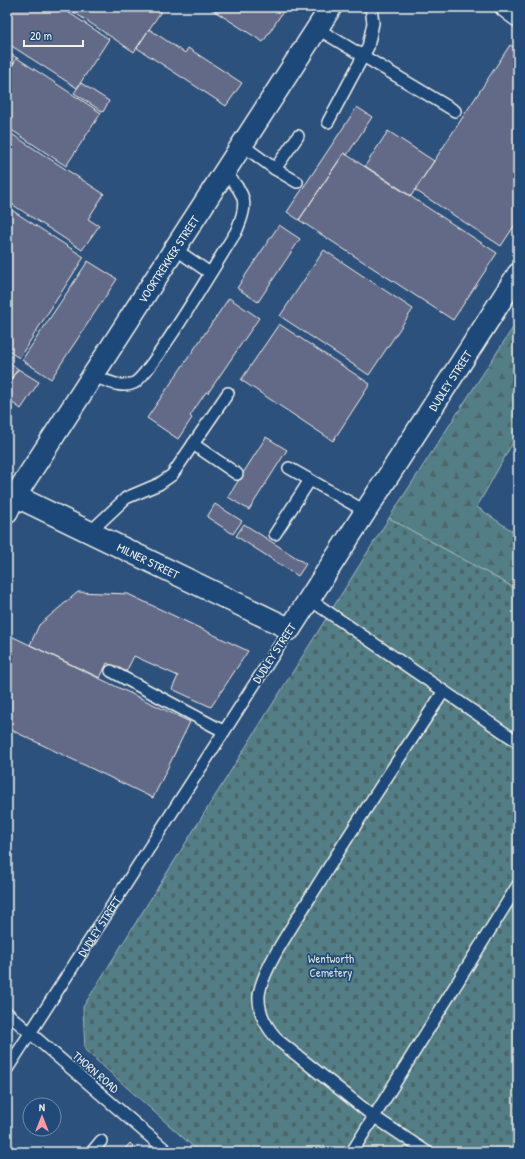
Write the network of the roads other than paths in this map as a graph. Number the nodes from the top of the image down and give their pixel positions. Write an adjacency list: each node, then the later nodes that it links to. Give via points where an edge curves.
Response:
1 (371, 7): 6 (lane, via 373,24 368,47)
2 (506, 7): 4 (street)
3 (328, 8): 5 (street, VOORTREKKER STREET)
4 (518, 16)
5 (318, 29): 6 (lane); 10 (street, VOORTREKKER STREET)
6 (363, 54): 7 (lane); 8 (lane)
7 (455, 111)
8 (328, 122)
9 (298, 136): 11 (lane)
10 (242, 145): 11 (lane); 12 (street, VOORTREKKER STREET)
11 (275, 169): 13 (lane)
12 (225, 172): 14 (street, VOORTREKKER STREET); 15 (lane, via 240,189 244,212 236,232)
13 (297, 182)
14 (175, 249): 15 (lane); 17 (street, VOORTREKKER STREET)
15 (210, 273): 17 (lane, via 140,380 123,386)
16 (518, 274): 24 (street, DUDLEY STREET)
17 (93, 376): 23 (street, VOORTREKKER STREET)
18 (228, 393): 19 (lane)
19 (193, 444): 21 (lane); 25 (lane, via 172,475 159,484 126,498)
20 (289, 468): 22 (lane)
21 (237, 474)
22 (310, 480): 24 (lane); 26 (lane)
23 (10, 500): 25 (street, MILNER STREET)
24 (365, 511): 27 (street, DUDLEY STREET)
25 (90, 532): 28 (street, MILNER STREET)
26 (275, 534)
27 (309, 598): 28 (street, DUDLEY STREET); 30 (lane)
28 (290, 629): 31 (lane, DUDLEY STREET)
29 (111, 671): 31 (lane)
30 (444, 691): 32 (lane); 37 (lane, via 362,814 284,940 268,970 260,994 262,1016 267,1028 279,1041)
31 (223, 731): 35 (lane, DUDLEY STREET)
32 (518, 742)
33 (518, 885): 37 (lane)
34 (7, 1013): 35 (lane, THORN ROAD)
35 (31, 1033): 36 (lane, DUDLEY STREET); 40 (lane, THORN ROAD)
36 (7, 1069)
37 (373, 1116): 41 (lane); 42 (lane)
38 (102, 1141): 39 (lane)
39 (92, 1152)
40 (168, 1152)
41 (352, 1152)
42 (427, 1152)

